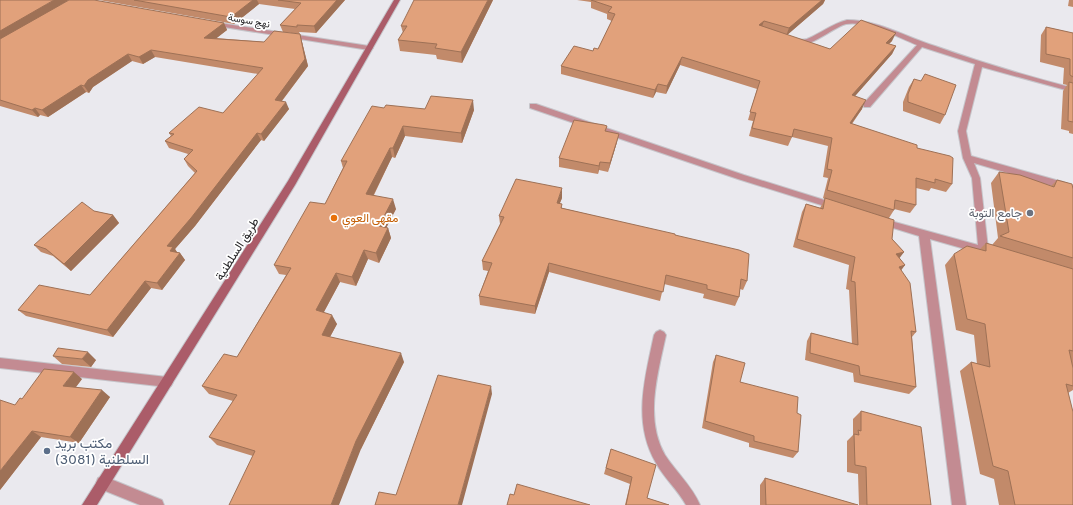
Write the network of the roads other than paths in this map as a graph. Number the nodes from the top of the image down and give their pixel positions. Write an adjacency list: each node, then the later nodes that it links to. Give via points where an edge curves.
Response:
1 (396, 0): 5 (main road, طريق السلطنية)
2 (209, 23): 5 (street, نهج سوسة)
3 (788, 40): 4 (street, via 798,43 807,41 843,22 853,22)
4 (921, 44): 6 (street); 8 (street)
5 (369, 48): 19 (main road, طريق السلطنية, via 292,183)
6 (979, 64): 7 (street); 10 (street, via 962,131)
7 (1073, 90)
8 (867, 105)
9 (534, 106): 12 (street)
10 (967, 158): 11 (street); 15 (street, via 976,178)
11 (1073, 189)
12 (840, 208)
13 (871, 218): 14 (street)
14 (924, 234): 15 (street); 24 (street)
15 (983, 250): 16 (street)
16 (1005, 257)
17 (660, 335): 23 (street, via 648,399 647,425 656,452 689,497)
18 (0, 363): 19 (street)
19 (167, 382): 20 (main road, طريق السلطنية)
20 (103, 483): 21 (main road, طريق السلطنية); 22 (street)
21 (89, 505)
22 (157, 505)
23 (692, 505)
24 (959, 505)

